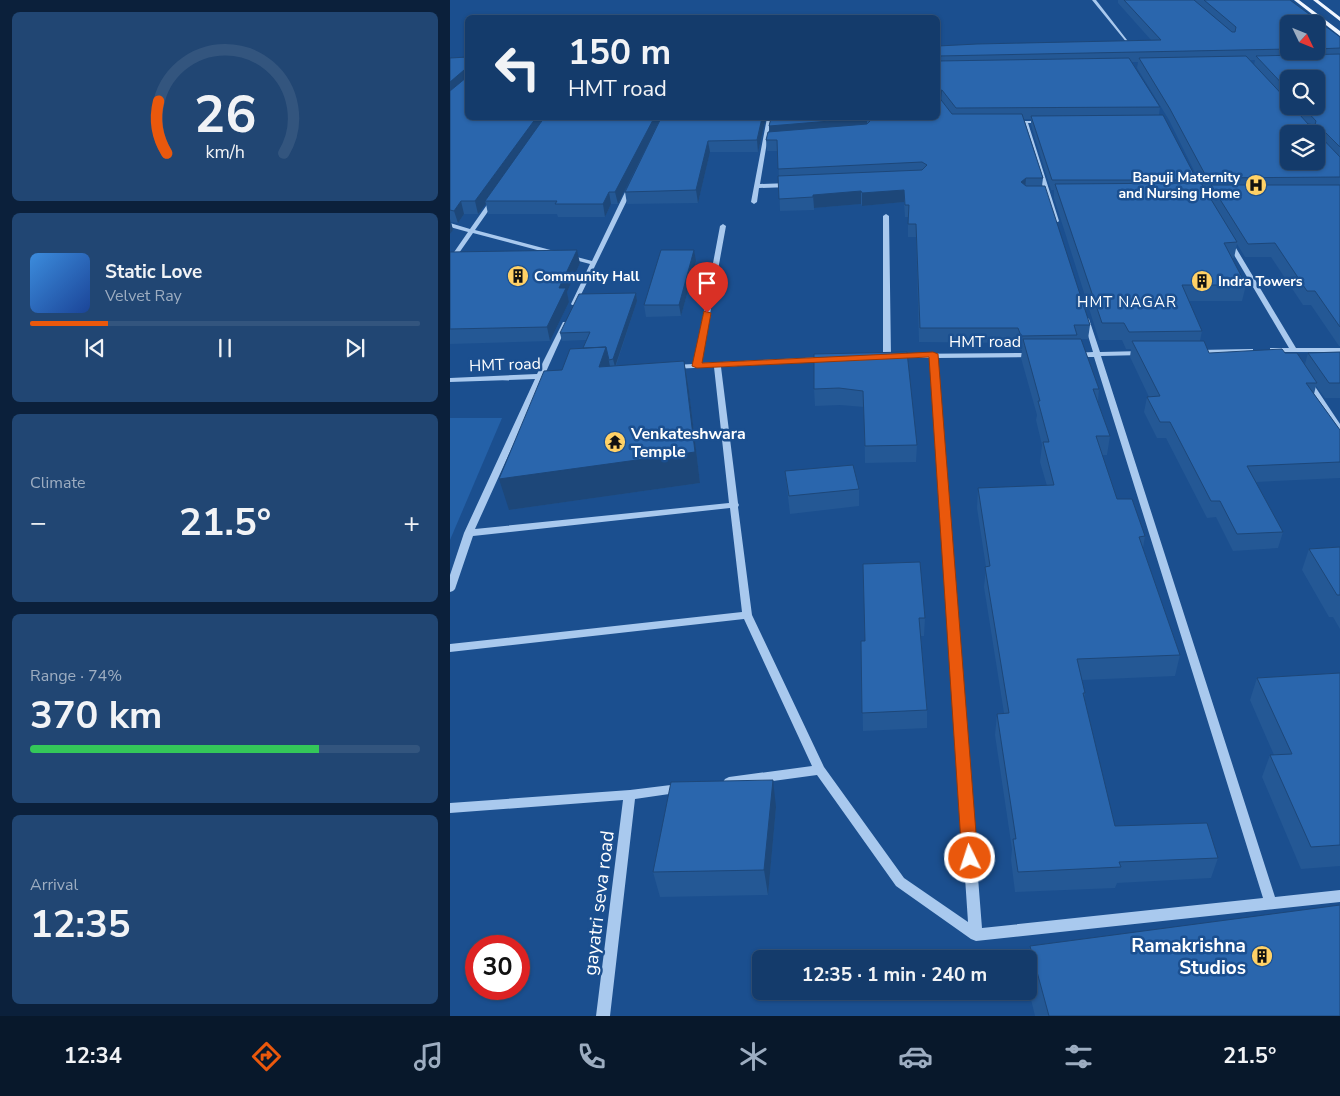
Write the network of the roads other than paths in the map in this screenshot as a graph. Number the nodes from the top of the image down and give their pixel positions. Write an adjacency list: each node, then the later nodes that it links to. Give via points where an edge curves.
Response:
1 (1094, 0): 6 (street)
2 (1296, 0): 5 (main road)
3 (1315, 0): 4 (main road)
4 (1340, 19)
5 (1340, 34)
6 (1132, 48)
7 (769, 120): 10 (street)
8 (1053, 122): 15 (street, via 1021,122)
9 (773, 140): 10 (street)
10 (764, 141): 13 (street)
11 (635, 177): 25 (street)
12 (801, 185): 13 (street)
13 (757, 186): 17 (street)
14 (500, 190): 21 (street)
15 (1044, 194): 16 (street); 22 (street)
16 (1058, 194)
17 (754, 202)
18 (886, 216): 39 (street)
19 (450, 225): 21 (street)
20 (723, 226): 43 (street)
21 (472, 231): 24 (street); 25 (street)
22 (1060, 232)
23 (1226, 236): 34 (street)
24 (450, 262)
25 (594, 263): 26 (street)
26 (573, 307)
27 (1083, 308): 38 (street)
28 (569, 316): 47 (street)
29 (1267, 350): 34 (street)
30 (1340, 350): 34 (street)
31 (1257, 351): 32 (street)
32 (1187, 352)
33 (1147, 353): 38 (street)
34 (1291, 353)
35 (933, 354): 36 (street, HMT road); 39 (street, HMT road); 62 (street)
36 (1039, 354)
37 (1068, 354): 38 (street)
38 (1097, 354): 61 (street)
39 (887, 356): 40 (street, HMT road)
40 (877, 357)
41 (837, 359): 42 (street)
42 (717, 365): 43 (street); 50 (street)
43 (697, 366): 44 (street)
44 (668, 368)
45 (1303, 374): 49 (street)
46 (559, 376): 47 (street, HMT road)
47 (539, 377): 48 (street, HMT road); 51 (street)
48 (450, 380)
49 (1340, 430)
50 (735, 505): 51 (street); 53 (street)
51 (469, 532): 52 (street)
52 (450, 589)
53 (747, 615): 54 (street); 55 (street)
54 (450, 648)
55 (820, 770): 56 (street); 62 (street, via 900,882)
56 (716, 784)
57 (687, 788): 58 (street)
58 (630, 795): 59 (street); 63 (street, gayatri seva road)
59 (450, 808)
60 (1340, 896): 61 (street)
61 (1271, 903): 62 (street)
62 (976, 935)
63 (603, 1016)

